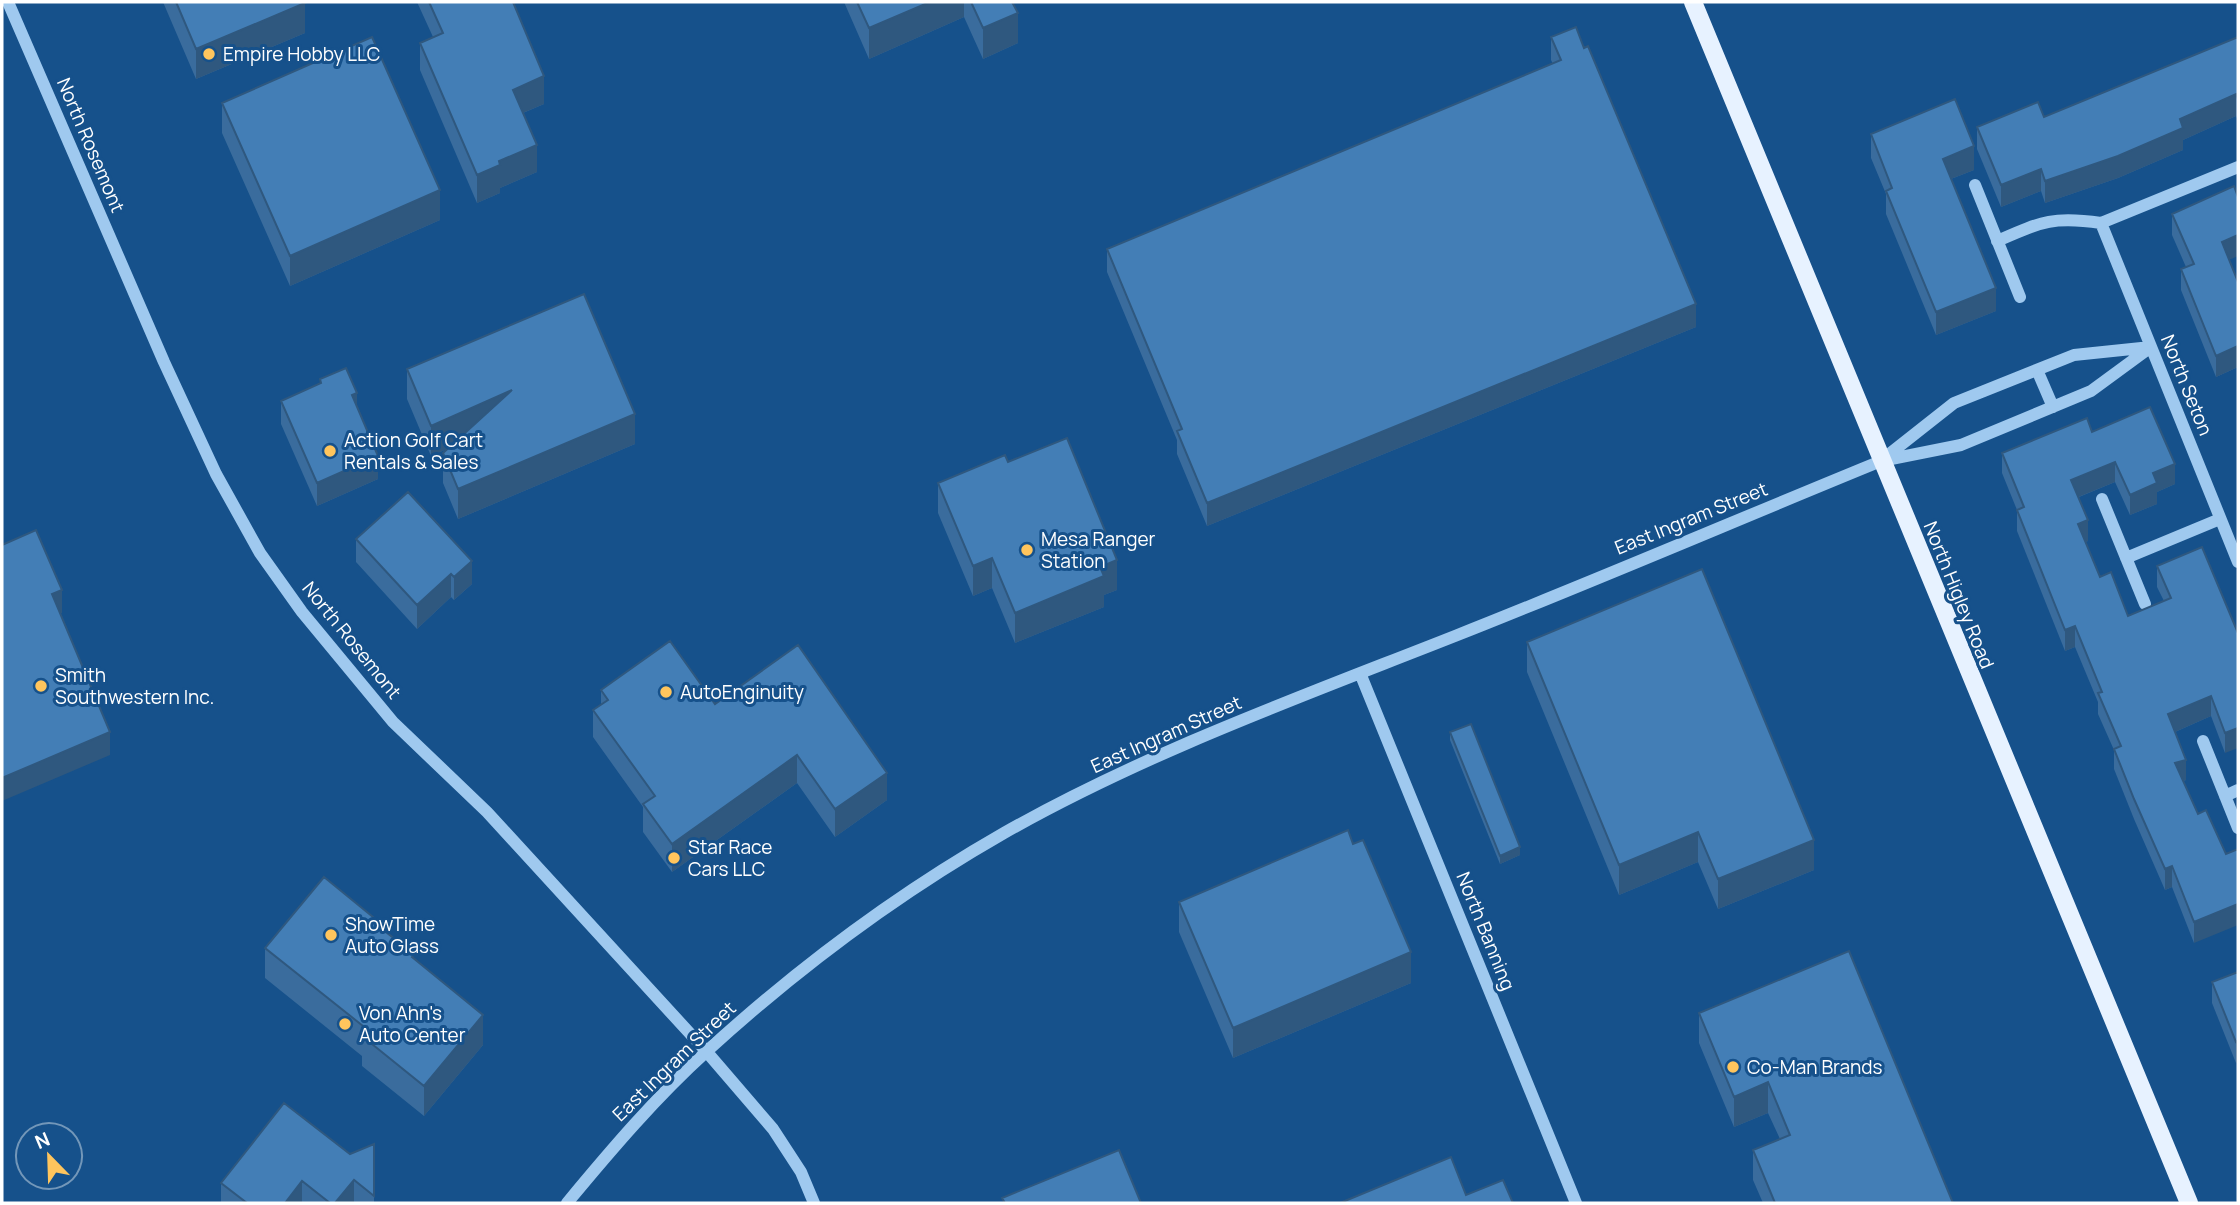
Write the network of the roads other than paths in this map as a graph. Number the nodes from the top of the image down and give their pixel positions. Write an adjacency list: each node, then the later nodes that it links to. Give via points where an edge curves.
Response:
1 (8, 2): 23 (street, North Rosemont, via 164,362 216,474 260,553 393,722 487,812)
2 (1693, 2): 11 (main road, North Higley Road)
3 (2238, 167): 5 (street)
4 (1975, 185): 6 (street)
5 (2101, 223): 6 (street, via 2066,218 2041,222); 8 (street, North Seton)
6 (1997, 241): 7 (street)
7 (2020, 297)
8 (2151, 347): 9 (street, East Ingram Street, via 2074,355); 10 (street, East Ingram Street, via 2091,391); 13 (street, North Seton)
9 (2037, 370): 10 (street); 11 (street, East Ingram Street, via 1954,403)
10 (2053, 407): 11 (street, East Ingram Street, via 1961,445)
11 (1881, 461): 18 (street, East Ingram Street); 27 (main road, North Higley Road)
12 (2102, 499): 15 (street)
13 (2220, 519): 14 (street, North Seton); 15 (street)
14 (2233, 532): 16 (street, North Seton)
15 (2126, 558): 17 (street)
16 (2238, 562)
17 (2145, 604)
18 (1360, 673): 23 (street, East Ingram Street, via 1172,751 1002,834 811,964); 26 (street, North Banning)
19 (2203, 741): 21 (street)
20 (2238, 790): 21 (street)
21 (2225, 796): 22 (street)
22 (2238, 828)
23 (706, 1051): 24 (street, East Ingram Street, via 622,1137); 25 (street, North Rosemont, via 773,1129 801,1172)
24 (567, 1203)
25 (814, 1203)
26 (1576, 1203)
27 (2189, 1203)

